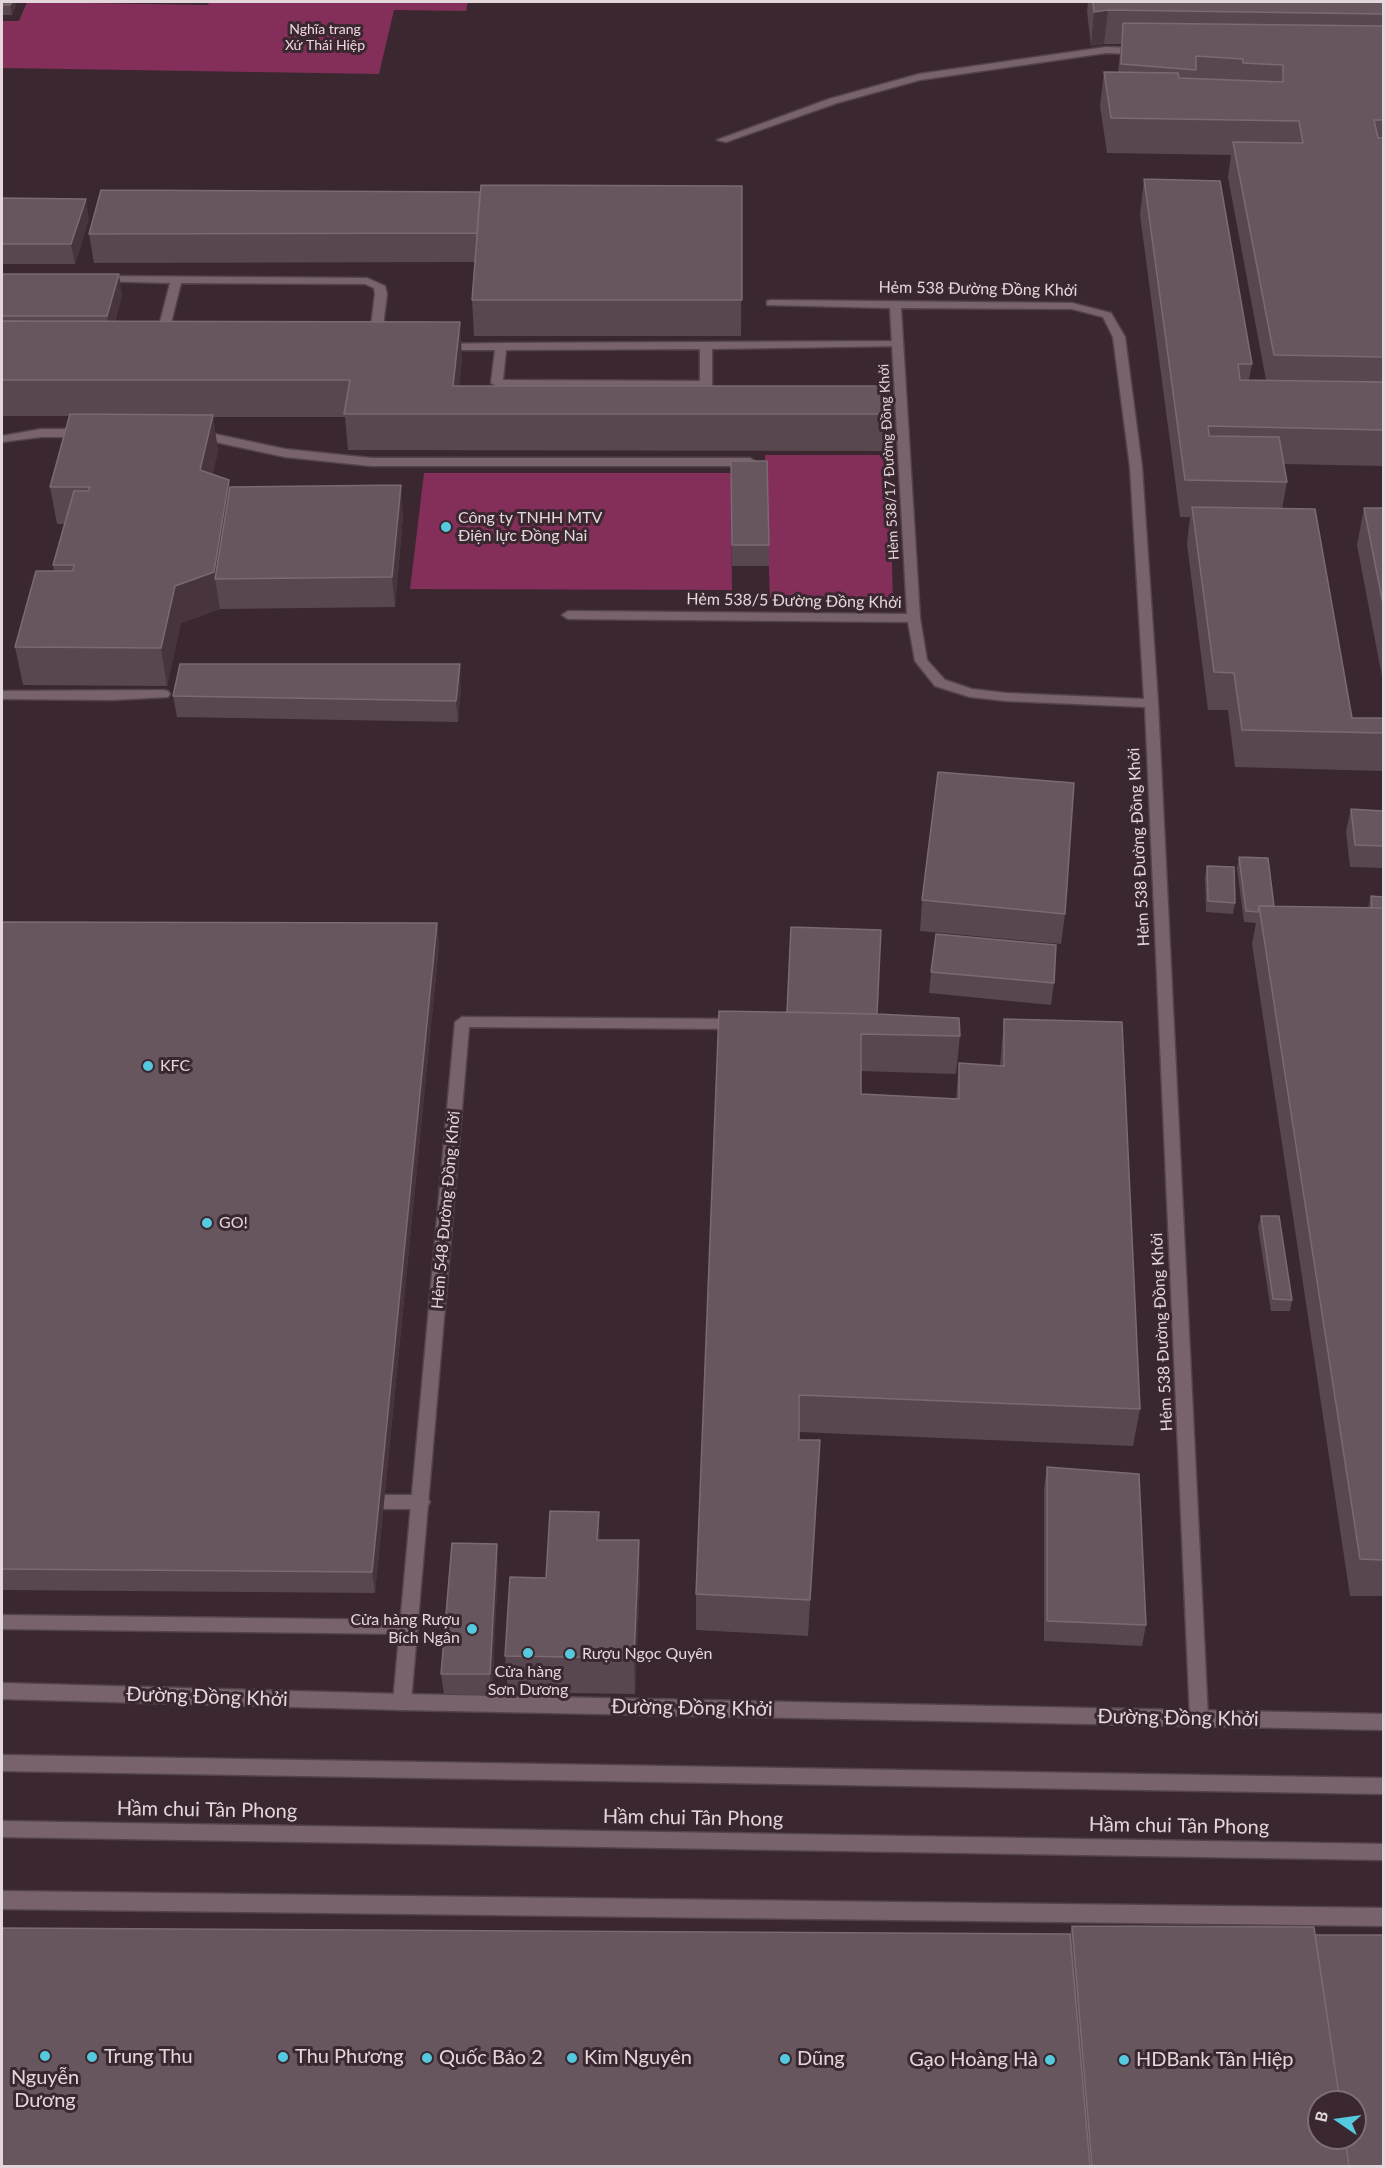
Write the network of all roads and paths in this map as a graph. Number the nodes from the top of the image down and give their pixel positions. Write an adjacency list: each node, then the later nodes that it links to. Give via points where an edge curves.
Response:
1 (1152, 51): 2 (street, via 1106,50 919,78 833,101)
2 (722, 140)
3 (83, 279): 4 (street)
4 (176, 279): 7 (street, via 165,326); 8 (street, via 367,281 379,286 381,294 370,326)
5 (771, 303): 6 (street, Hẻm 538 Đường Đồng Khởi)
6 (895, 304): 9 (street, Hẻm 538/17 Đường Đồng Khởi); 23 (street, Hẻm 538 Đường Đồng Khởi, via 1072,306 1107,315 1119,337 1136,466)
7 (188, 326)
8 (395, 344)
9 (897, 344): 10 (street); 20 (street, Hẻm 538/17 Đường Đồng Khởi, via 895,398)
10 (706, 345): 11 (street); 13 (street)
11 (501, 346): 12 (street); 13 (street, via 497,383)
12 (426, 347)
13 (706, 385): 14 (street, via 706,398)
14 (729, 398)
15 (94, 433): 17 (street, via 41,433)
16 (179, 433): 18 (street, via 285,453 371,462)
17 (2, 439)
18 (750, 462)
19 (568, 615): 20 (street, Hẻm 538/5 Đường Đồng Khởi)
20 (914, 618): 23 (street, Hẻm 538/5 Đường Đồng Khởi, via 921,661 940,683 970,693 1006,697)
21 (163, 694): 22 (street)
22 (2, 695)
23 (1151, 703): 31 (street, Hẻm 538 Đường Đồng Khởi)
24 (755, 1024): 26 (street, Hẻm 548 Đường Đồng Khởi, via 462,1022)
25 (385, 1502): 26 (street)
26 (421, 1502): 28 (street, Hẻm 548 Đường Đồng Khởi)
27 (2, 1622): 28 (street)
28 (409, 1627): 30 (street, Hẻm 548 Đường Đồng Khởi)
29 (2, 1691): 30 (street, Đường Đồng Khởi)
30 (402, 1702): 31 (street, Đường Đồng Khởi)
31 (1199, 1718): 32 (street, Đường Đồng Khởi)
32 (1383, 1722)
33 (2, 1763): 34 (street)
34 (1383, 1786)
35 (2, 1829): 36 (street, Hầm chui Tân Phong)
36 (1383, 1852)
37 (2, 1900): 38 (street)
38 (1383, 1917)

